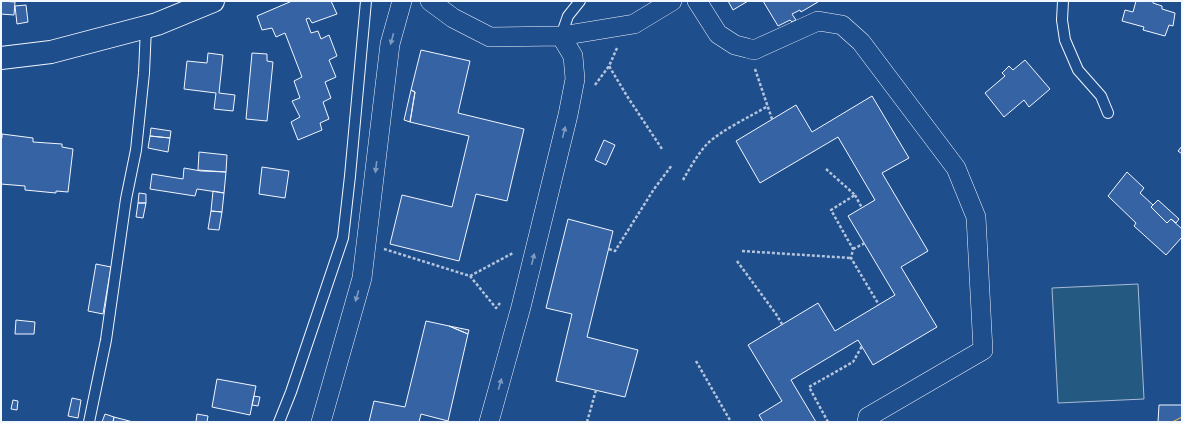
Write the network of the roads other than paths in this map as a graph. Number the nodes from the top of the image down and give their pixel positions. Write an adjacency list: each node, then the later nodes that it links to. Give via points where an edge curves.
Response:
1 (213, 1): 11 (main road)
2 (366, 1): 16 (lane, via 342,238)
3 (402, 1): 17 (street, one-way to 17, via 390,44 362,278)
4 (430, 1): 10 (street)
5 (445, 1): 10 (street)
6 (580, 1): 12 (lane, via 568,16)
7 (672, 1): 12 (street, via 634,24)
8 (697, 1): 19 (street, via 718,34 735,45 754,50 818,21 842,25 860,42 956,168 976,216 983,350 868,417)
9 (1063, 1): 14 (lane, via 1065,40 1078,70 1101,96)
10 (453, 18): 12 (street, via 490,37)
11 (146, 27): 13 (main road, via 51,52); 15 (lane, via 136,150 126,199 106,340)
12 (561, 36): 18 (street, one-way to 12, via 521,306 575,79 573,56)
13 (1, 58)
14 (1108, 114)
15 (89, 422)
16 (279, 422)
17 (321, 422)
18 (489, 422)
19 (867, 422)

